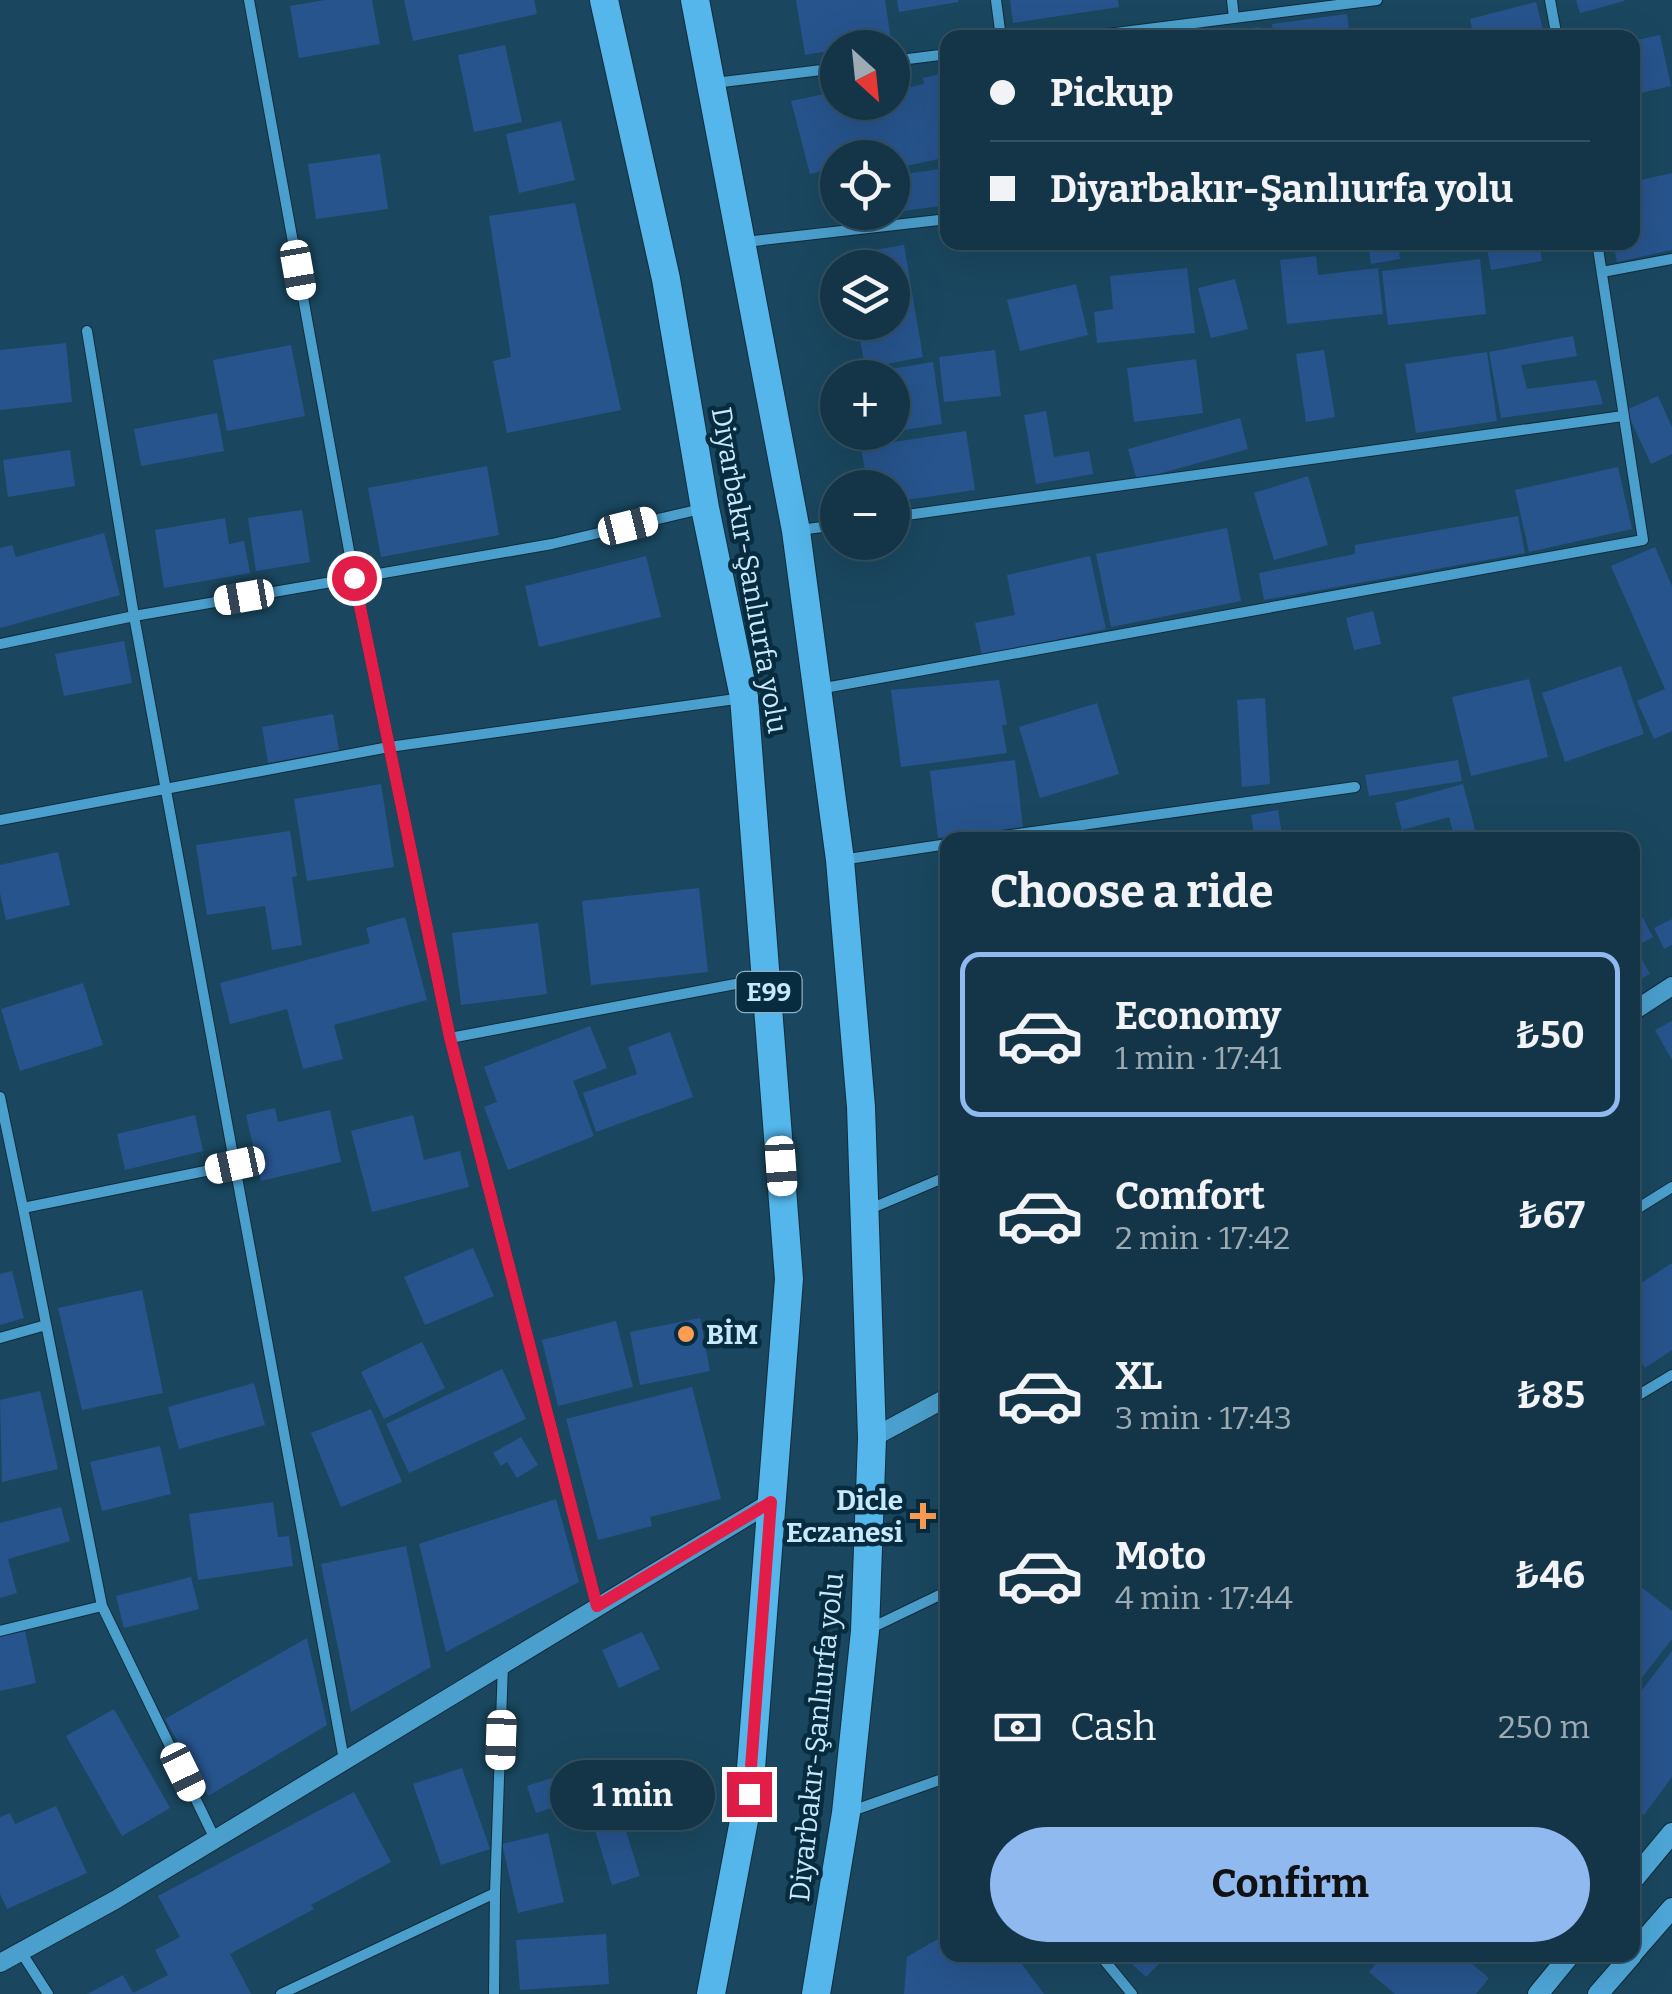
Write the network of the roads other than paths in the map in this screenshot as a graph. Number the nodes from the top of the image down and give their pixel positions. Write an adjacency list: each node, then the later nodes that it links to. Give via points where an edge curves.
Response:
1 (250, 0): 27 (street)
2 (604, 0): 23 (highway, Diyarbakır-Şanlıurfa yolu / E99, via 666,279)
3 (696, 0): 15 (highway, Diyarbakır-Şanlıurfa yolu)
4 (996, 0): 9 (street)
5 (1232, 0): 8 (street)
6 (1377, 0): 8 (street)
7 (1550, 0): 11 (street)
8 (1234, 18): 10 (street)
9 (1000, 30)
10 (1139, 30)
11 (1556, 30)
12 (940, 55): 13 (street)
13 (910, 58)
14 (820, 70): 15 (street)
15 (711, 84): 17 (highway, Diyarbakır-Şanlıurfa yolu)
16 (940, 221): 17 (street)
17 (740, 242): 26 (highway, Diyarbakır-Şanlıurfa yolu)
18 (1598, 250): 20 (street)
19 (1672, 259): 20 (street)
20 (1602, 272): 22 (street)
21 (88, 331): 28 (street)
22 (1624, 416): 24 (street); 30 (street, via 1643,540)
23 (705, 508): 27 (street, via 552,544); 31 (highway, Diyarbakır-Şanlıurfa yolu / E99)
24 (910, 515)
25 (820, 528): 26 (street)
26 (796, 531): 30 (highway, Diyarbakır-Şanlıurfa yolu)
27 (354, 578): 28 (street); 32 (street)
28 (134, 616): 29 (street); 34 (street)
29 (0, 644)
30 (818, 690): 38 (highway, Diyarbakır-Şanlıurfa yolu)
31 (744, 698): 32 (street); 39 (highway, Diyarbakır-Şanlıurfa yolu / E99)
32 (389, 746): 34 (street); 42 (street)
33 (1355, 787): 36 (street)
34 (166, 790): 35 (street); 44 (street)
35 (0, 820)
36 (1032, 832)
37 (940, 845): 38 (street)
38 (840, 860): 49 (highway, Diyarbakır-Şanlıurfa yolu)
39 (768, 978): 42 (street); 56 (highway, Diyarbakır-Şanlıurfa yolu / E99, via 789,1279)
40 (1672, 986): 41 (street)
41 (1640, 1007)
42 (450, 1038): 59 (street)
43 (0, 1097): 48 (street)
44 (235, 1165): 48 (street); 63 (street)
45 (940, 1179): 49 (street)
46 (1672, 1187): 47 (street)
47 (1640, 1207)
48 (23, 1208): 50 (street)
49 (864, 1211): 55 (highway, Diyarbakır-Şanlıurfa yolu)
50 (46, 1325): 51 (street); 58 (street)
51 (0, 1338)
52 (1672, 1375): 53 (street)
53 (1640, 1394)
54 (940, 1401): 55 (street)
55 (872, 1438): 61 (highway, Diyarbakır-Şanlıurfa yolu)
56 (771, 1502): 59 (street); 80 (highway, Diyarbakır-Şanlıurfa yolu / E99, via 749,1794)
57 (940, 1595): 61 (street)
58 (102, 1606): 60 (street); 67 (street)
59 (597, 1606): 62 (street)
60 (0, 1631)
61 (864, 1631): 65 (highway, Diyarbakır-Şanlıurfa yolu)
62 (503, 1664): 63 (street); 69 (street)
63 (344, 1760): 67 (street)
64 (940, 1780): 65 (street)
65 (846, 1813): 81 (highway, Diyarbakır-Şanlıurfa yolu)
66 (1672, 1834): 68 (main road)
67 (215, 1839): 72 (street)
68 (1640, 1872)
69 (495, 1893): 78 (street); 79 (street)
70 (1672, 1908): 71 (main road)
71 (1640, 1946)
72 (21, 1952): 76 (street); 77 (street)
73 (1106, 1962): 82 (street)
74 (1564, 1962): 83 (main road)
75 (1626, 1962): 84 (main road)
76 (0, 1963)
77 (48, 1994)
78 (281, 1994)
79 (494, 1994)
80 (711, 1994)
81 (816, 1994)
82 (1132, 1994)
83 (1538, 1994)
84 (1598, 1994)

